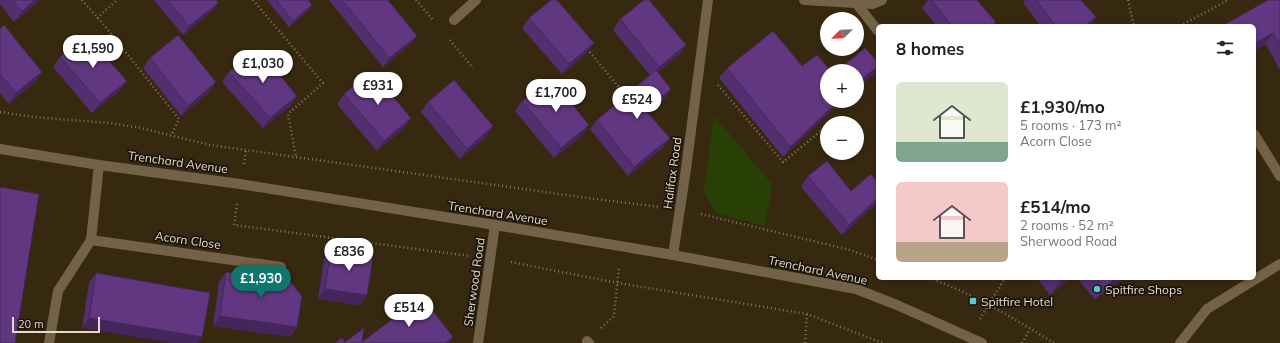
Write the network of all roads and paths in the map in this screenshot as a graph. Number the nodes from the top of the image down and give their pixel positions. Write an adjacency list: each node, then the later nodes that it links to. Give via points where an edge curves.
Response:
1 (82, 0): 11 (path)
2 (117, 0): 11 (path)
3 (253, 0): 24 (path, via 322,83 288,114)
4 (476, 0): 12 (street)
5 (708, 0): 17 (street, Halifax Road)
6 (804, 0): 10 (street)
7 (882, 0): 10 (street, via 872,4)
8 (1128, 0): 13 (path)
9 (1228, 0): 14 (path)
10 (856, 3): 15 (street)
11 (97, 18): 21 (path, via 179,119)
12 (454, 20)
13 (1134, 24)
14 (1184, 24)
15 (876, 28)
16 (587, 48): 18 (path)
17 (700, 64): 20 (path, via 783,162); 27 (street, Halifax Road)
18 (632, 103)
19 (0, 112): 21 (path, via 110,123)
20 (820, 132)
21 (171, 136): 24 (path, via 210,145)
22 (1256, 137): 26 (street)
23 (0, 148): 25 (street, Trenchard Avenue)
24 (296, 157): 27 (path)
25 (99, 165): 28 (street, Trenchard Avenue, via 240,184); 29 (street)
26 (1280, 176)
27 (680, 209): 31 (street, Halifax Road); 32 (path, via 850,250)
28 (495, 225): 30 (street, Trenchard Avenue); 44 (street, Sherwood Road)
29 (91, 240): 34 (street, Acorn Close); 43 (street, via 58,290)
30 (621, 246): 31 (street, Trenchard Avenue); 42 (path, via 614,316)
31 (672, 255): 41 (street, Trenchard Avenue, via 856,289)
32 (876, 259)
33 (1280, 264): 35 (street)
34 (282, 267)
35 (1256, 279)
36 (935, 280): 39 (path)
37 (1004, 280): 39 (path)
38 (1254, 280): 50 (street, via 1207,309)
39 (989, 304): 40 (path); 41 (path)
40 (1030, 329): 48 (path); 49 (path)
41 (969, 337): 47 (street, Trenchard Avenue)
42 (588, 342)
43 (49, 343)
44 (478, 343)
45 (805, 343): 46 (path, via 807,314)
46 (883, 343)
47 (982, 343)
48 (1022, 343)
49 (1054, 343)
50 (1180, 343)

